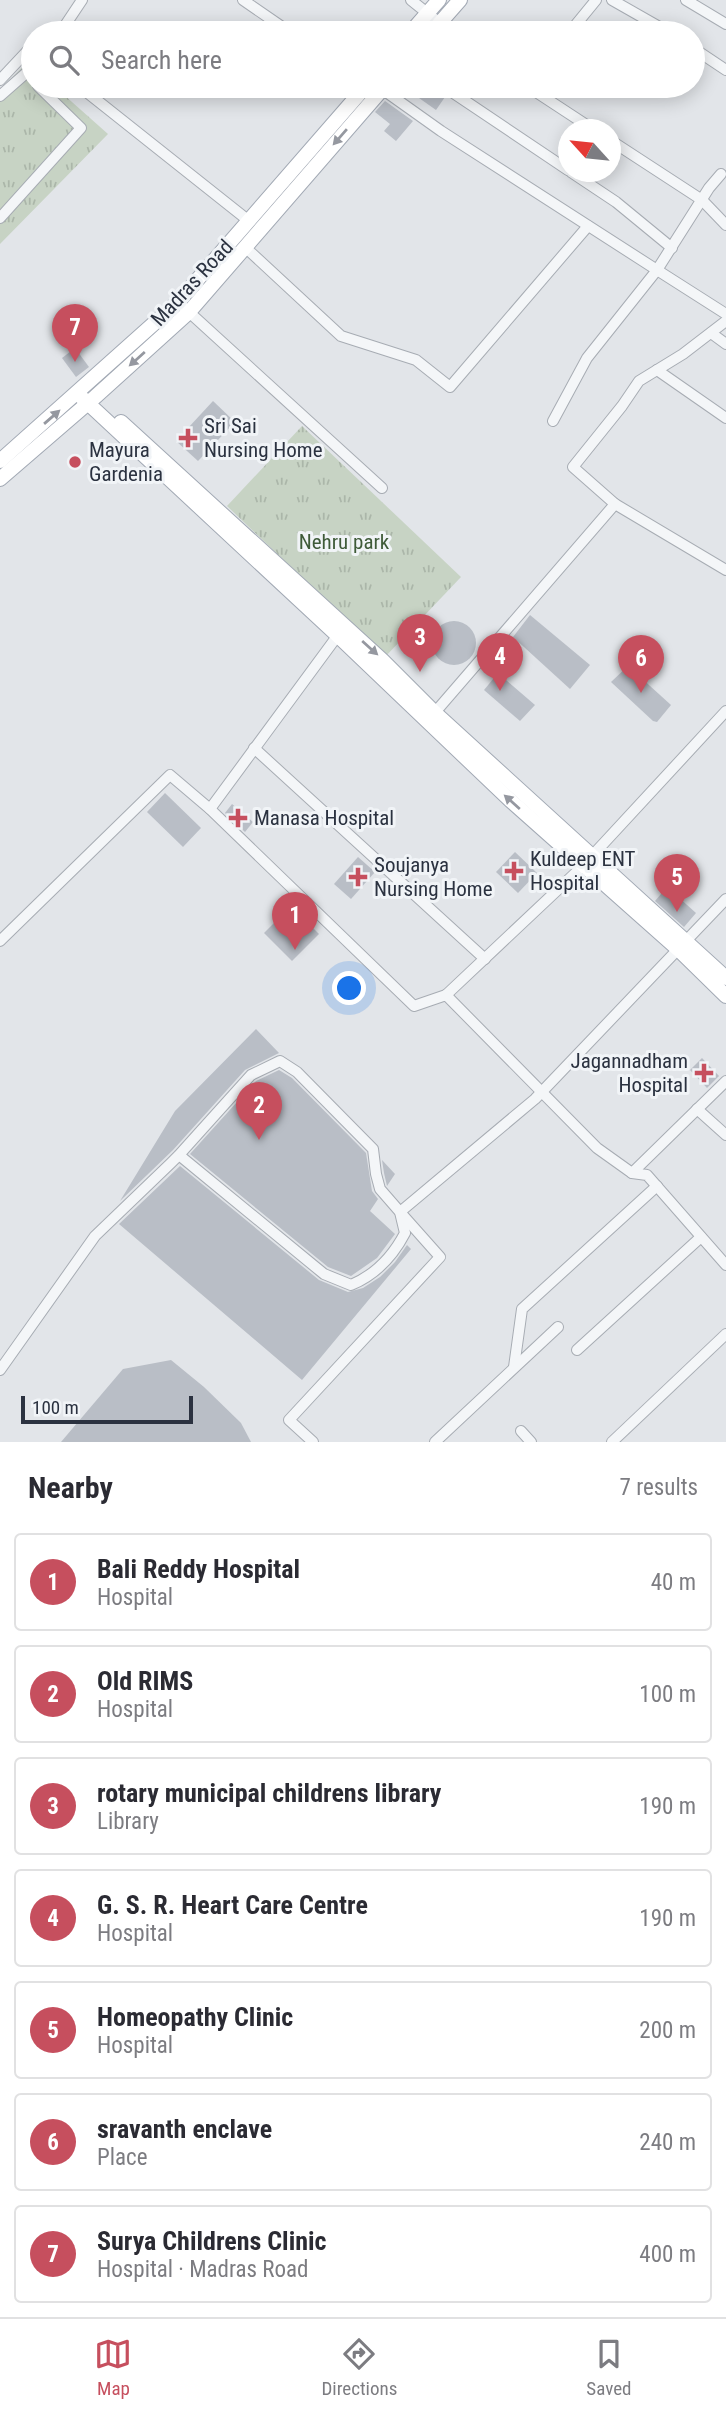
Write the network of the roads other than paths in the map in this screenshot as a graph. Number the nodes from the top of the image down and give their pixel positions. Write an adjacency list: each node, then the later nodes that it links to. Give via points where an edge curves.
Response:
1 (82, 0): 10 (street)
2 (243, 0): 11 (street)
3 (411, 0): 9 (street)
4 (439, 0): 9 (main road)
5 (460, 0): 14 (main road)
6 (596, 0): 15 (street)
7 (612, 0): 16 (street)
8 (686, 0): 17 (street)
9 (428, 13): 12 (main road); 13 (street)
10 (68, 21)
11 (274, 21)
12 (421, 21)
13 (432, 21)
14 (441, 21)
15 (579, 21)
16 (649, 21)
17 (726, 24)
18 (705, 56): 20 (street)
19 (21, 58): 21 (street)
20 (726, 70)
21 (0, 80)
22 (21, 81): 23 (street)
23 (0, 96)
24 (50, 98): 37 (street, via 81,128)
25 (94, 98): 38 (street)
26 (356, 98): 38 (main road, Madras Road)
27 (375, 98): 41 (main road, one-way to 41)
28 (397, 98): 40 (street)
29 (461, 98): 33 (street)
30 (545, 98): 31 (street)
31 (577, 119)
32 (621, 147): 36 (street)
33 (558, 163)
34 (724, 172): 36 (street)
35 (586, 182): 42 (street)
36 (702, 200): 39 (street); 42 (street)
37 (0, 218)
38 (249, 221): 44 (main road, Madras Road)
39 (726, 225)
40 (588, 226): 41 (street, via 450,387 416,360 341,335); 43 (street)
41 (245, 247): 44 (main road)
42 (673, 248): 43 (street)
43 (657, 270): 45 (street); 52 (street, via 587,358)
44 (183, 307): 50 (main road, Madras Road); 55 (street)
45 (726, 314)
46 (726, 321): 47 (street)
47 (711, 333): 48 (street); 49 (street)
48 (726, 344)
49 (657, 370): 51 (street); 56 (street, via 639,381 573,467)
50 (86, 395): 53 (main road, Madras Road, one-way to 50); 54 (main road); 58 (main road)
51 (726, 418)
52 (552, 421)
53 (0, 461)
54 (0, 479)
55 (382, 488)
56 (614, 505): 57 (street); 60 (street)
57 (726, 570)
58 (341, 630): 60 (main road, via 383,661); 61 (street)
59 (726, 711): 63 (street)
60 (431, 717): 63 (main road)
61 (254, 748): 62 (street); 67 (street)
62 (210, 809): 65 (street, via 170,775); 69 (street, via 414,1006)
63 (588, 861): 66 (main road); 67 (street)
64 (726, 900): 66 (street)
65 (0, 941)
66 (683, 946): 68 (main road); 70 (main road); 72 (street)
67 (485, 958): 69 (street)
68 (726, 978)
69 (446, 995): 72 (street)
70 (726, 996)
71 (726, 1081): 73 (street)
72 (542, 1092): 76 (street, via 597,1148); 78 (street)
73 (696, 1109): 74 (street); 76 (street)
74 (726, 1135)
75 (178, 1155): 78 (street, via 324,1275 352,1285 368,1278 397,1249 405,1233); 78 (street, via 251,1075 280,1062 297,1072 373,1149 380,1189); 85 (street, via 95,1236)
76 (632, 1173): 77 (street, via 647,1175)
77 (657, 1186): 79 (street); 84 (street, via 522,1308)
78 (400, 1212): 87 (street, via 440,1257 289,1420)
79 (701, 1237): 80 (street); 83 (street)
80 (726, 1265)
81 (558, 1327): 84 (street)
82 (726, 1334): 90 (street)
83 (577, 1350)
84 (514, 1367): 88 (street)
85 (0, 1370)
86 (521, 1431): 89 (street)
87 (313, 1442)
88 (435, 1442)
89 (531, 1442)
90 (612, 1442)

